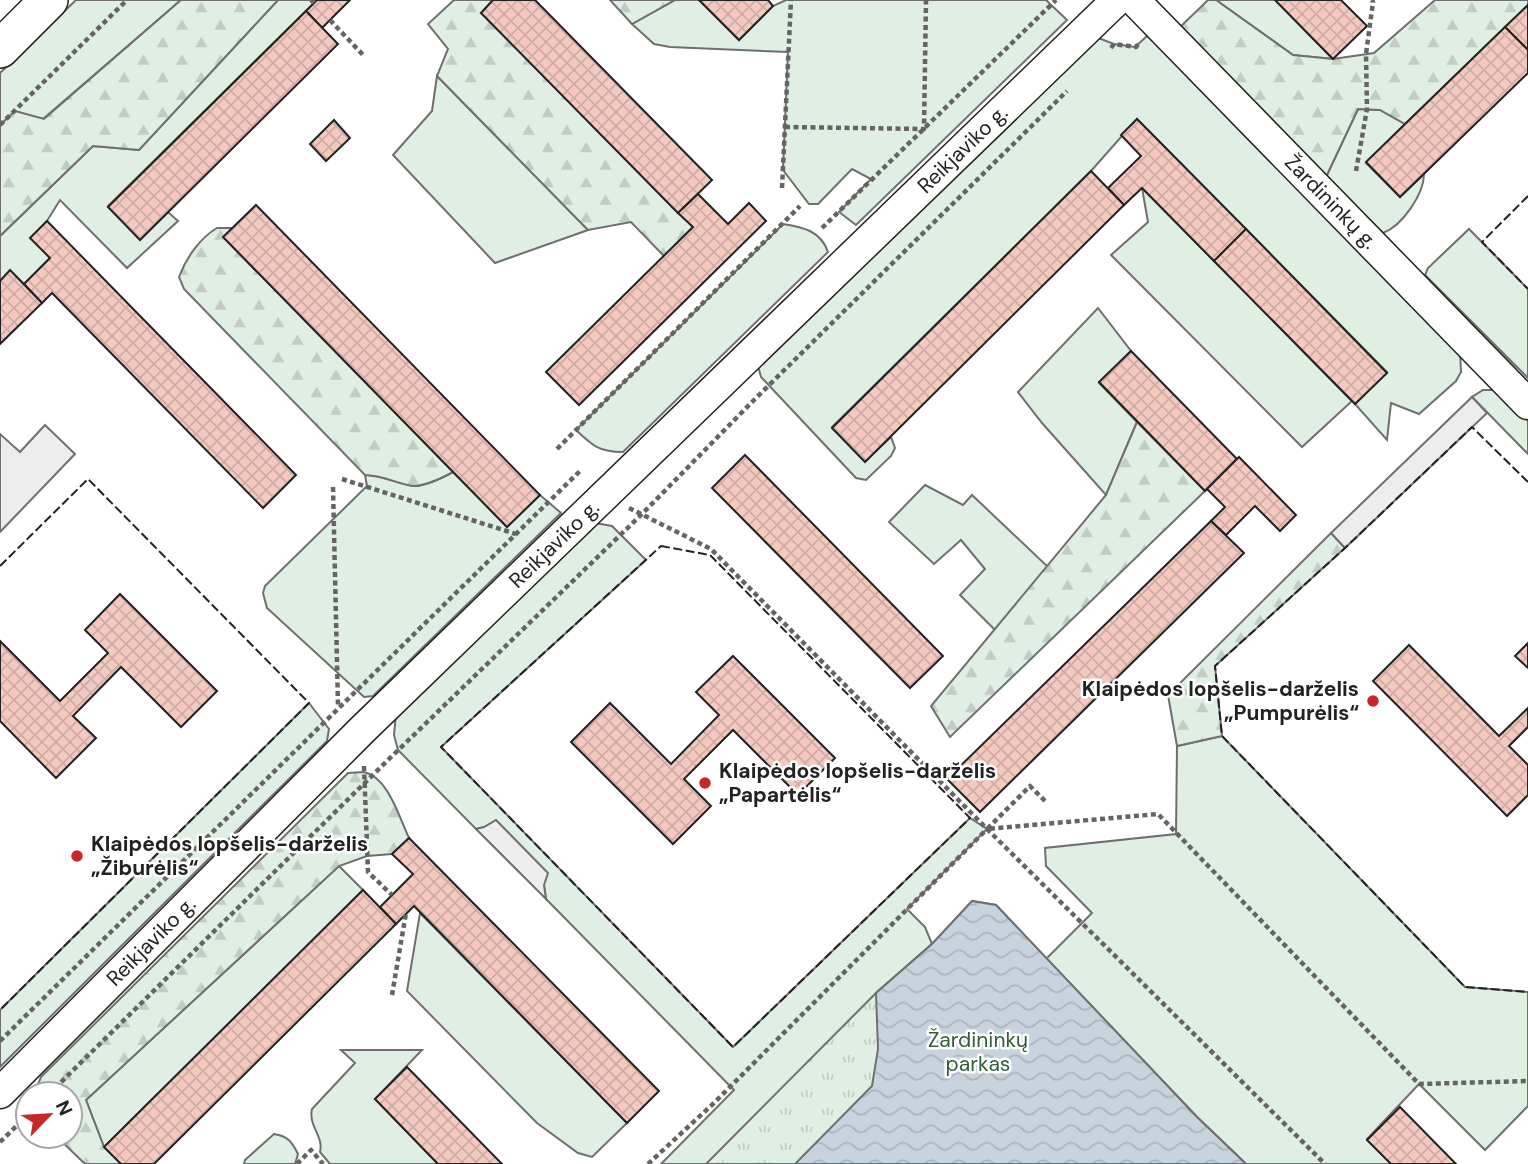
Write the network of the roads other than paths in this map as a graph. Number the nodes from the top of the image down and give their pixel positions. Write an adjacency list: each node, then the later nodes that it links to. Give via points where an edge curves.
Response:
1 (49, 0): 4 (main road)
2 (1117, 0): 6 (street, Reikjaviko g., via 362,730)
3 (1134, 0): 5 (street, Žardininkų g.)
4 (0, 49)
5 (1528, 404)
6 (0, 1093)

